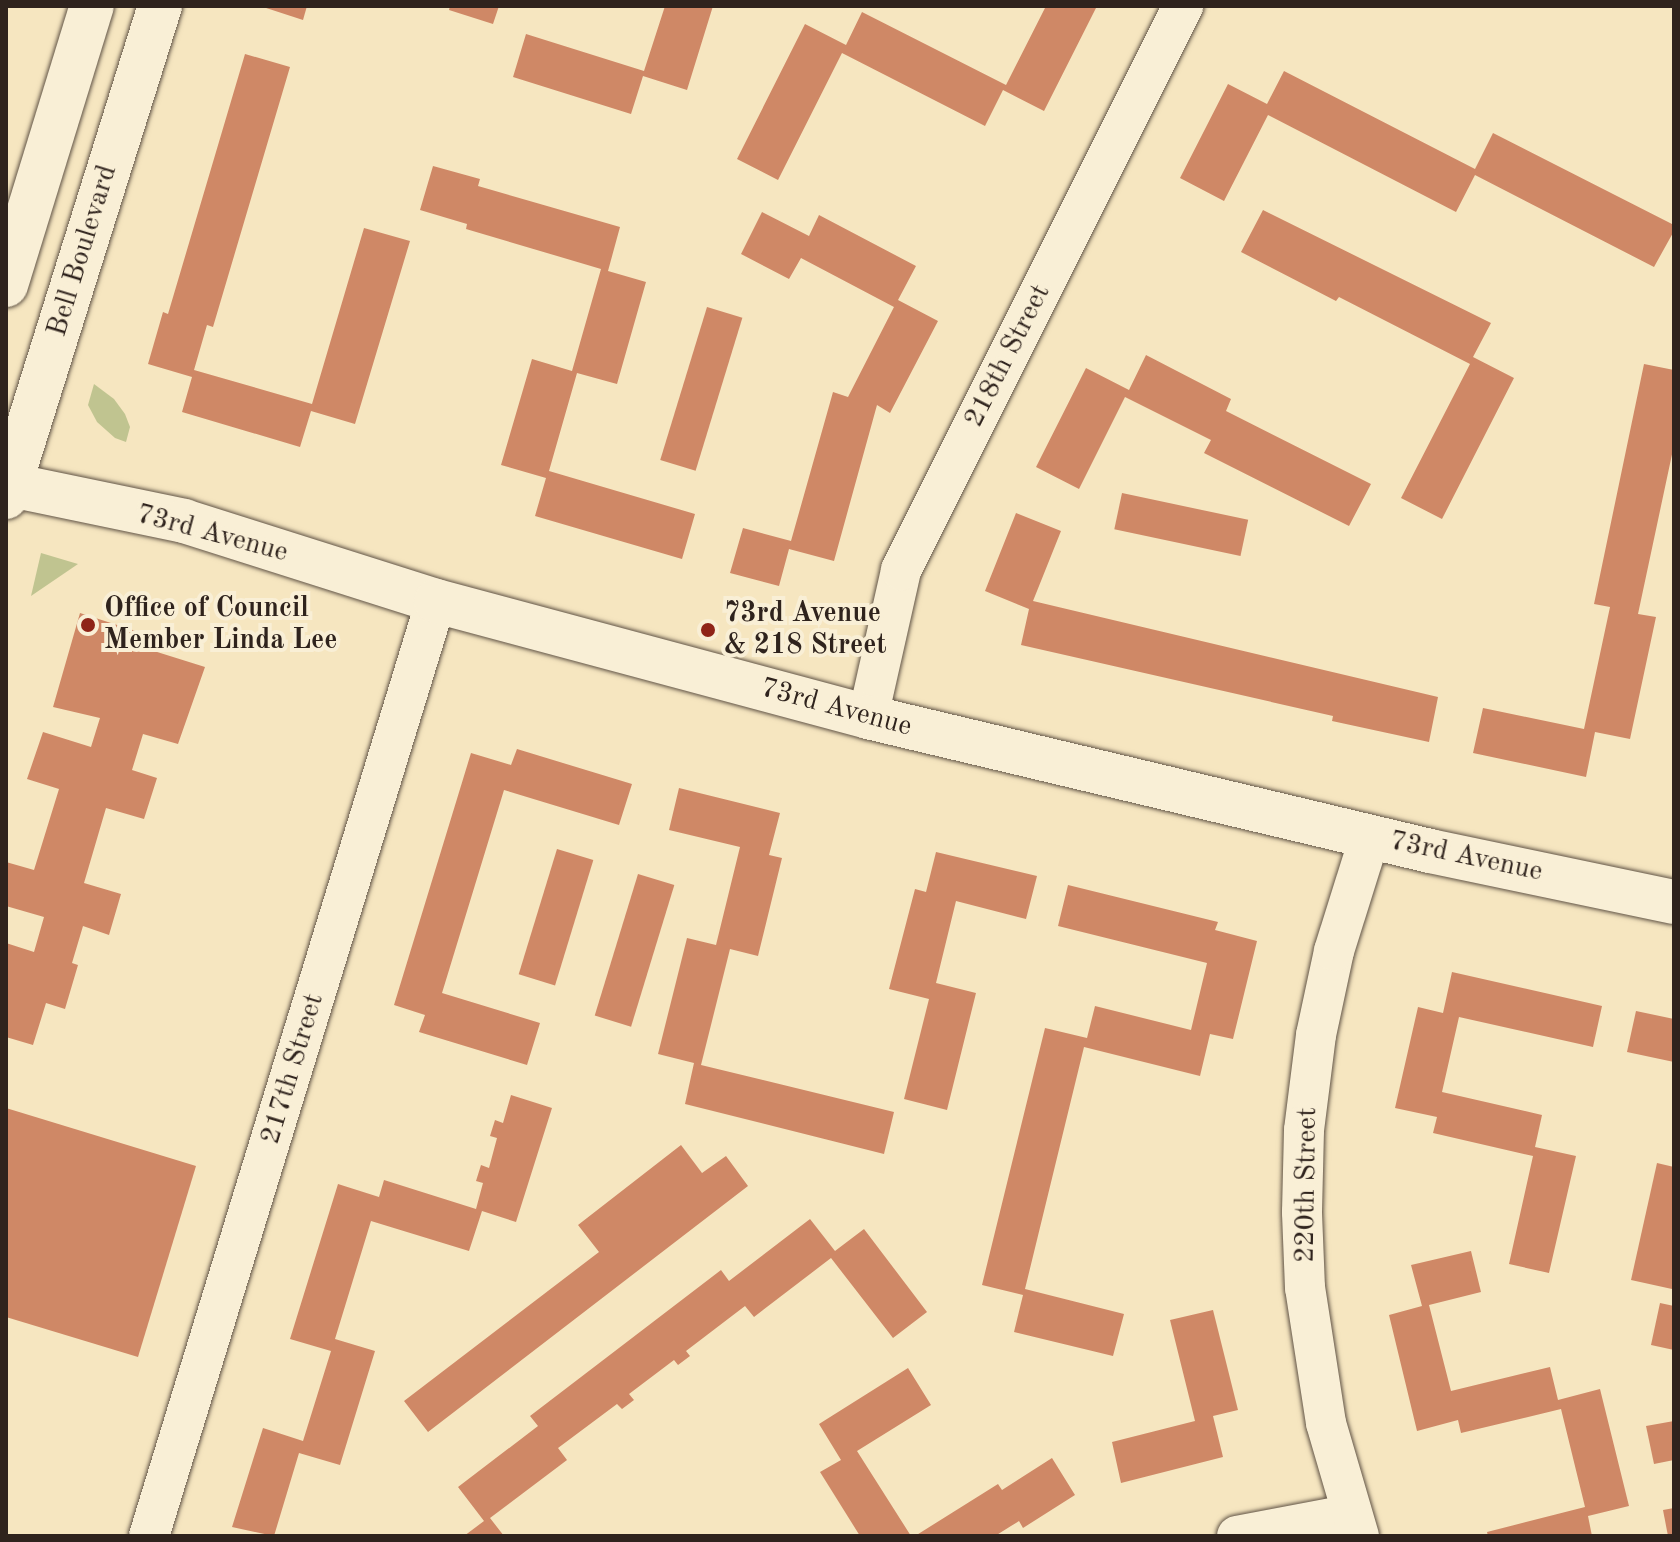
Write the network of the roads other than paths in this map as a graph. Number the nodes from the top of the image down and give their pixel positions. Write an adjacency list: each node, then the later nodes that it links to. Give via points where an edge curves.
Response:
1 (92, 6): 4 (street)
2 (160, 6): 5 (street, Bell Boulevard)
3 (1183, 6): 7 (street, 218th Street, via 901,570)
4 (6, 285)
5 (7, 488): 6 (street, 73rd Avenue, via 184,521)
6 (436, 601): 7 (street, 73rd Avenue); 11 (street, 217th Street)
7 (868, 717): 8 (street, 73rd Avenue)
8 (1370, 836): 9 (street, 73rd Avenue); 10 (street, 220th Street, via 1334,951 1316,1035 1304,1130 1302,1212 1305,1288 1326,1423)
9 (1674, 902)
10 (1355, 1525): 12 (street)
11 (149, 1536)
12 (1237, 1536)

